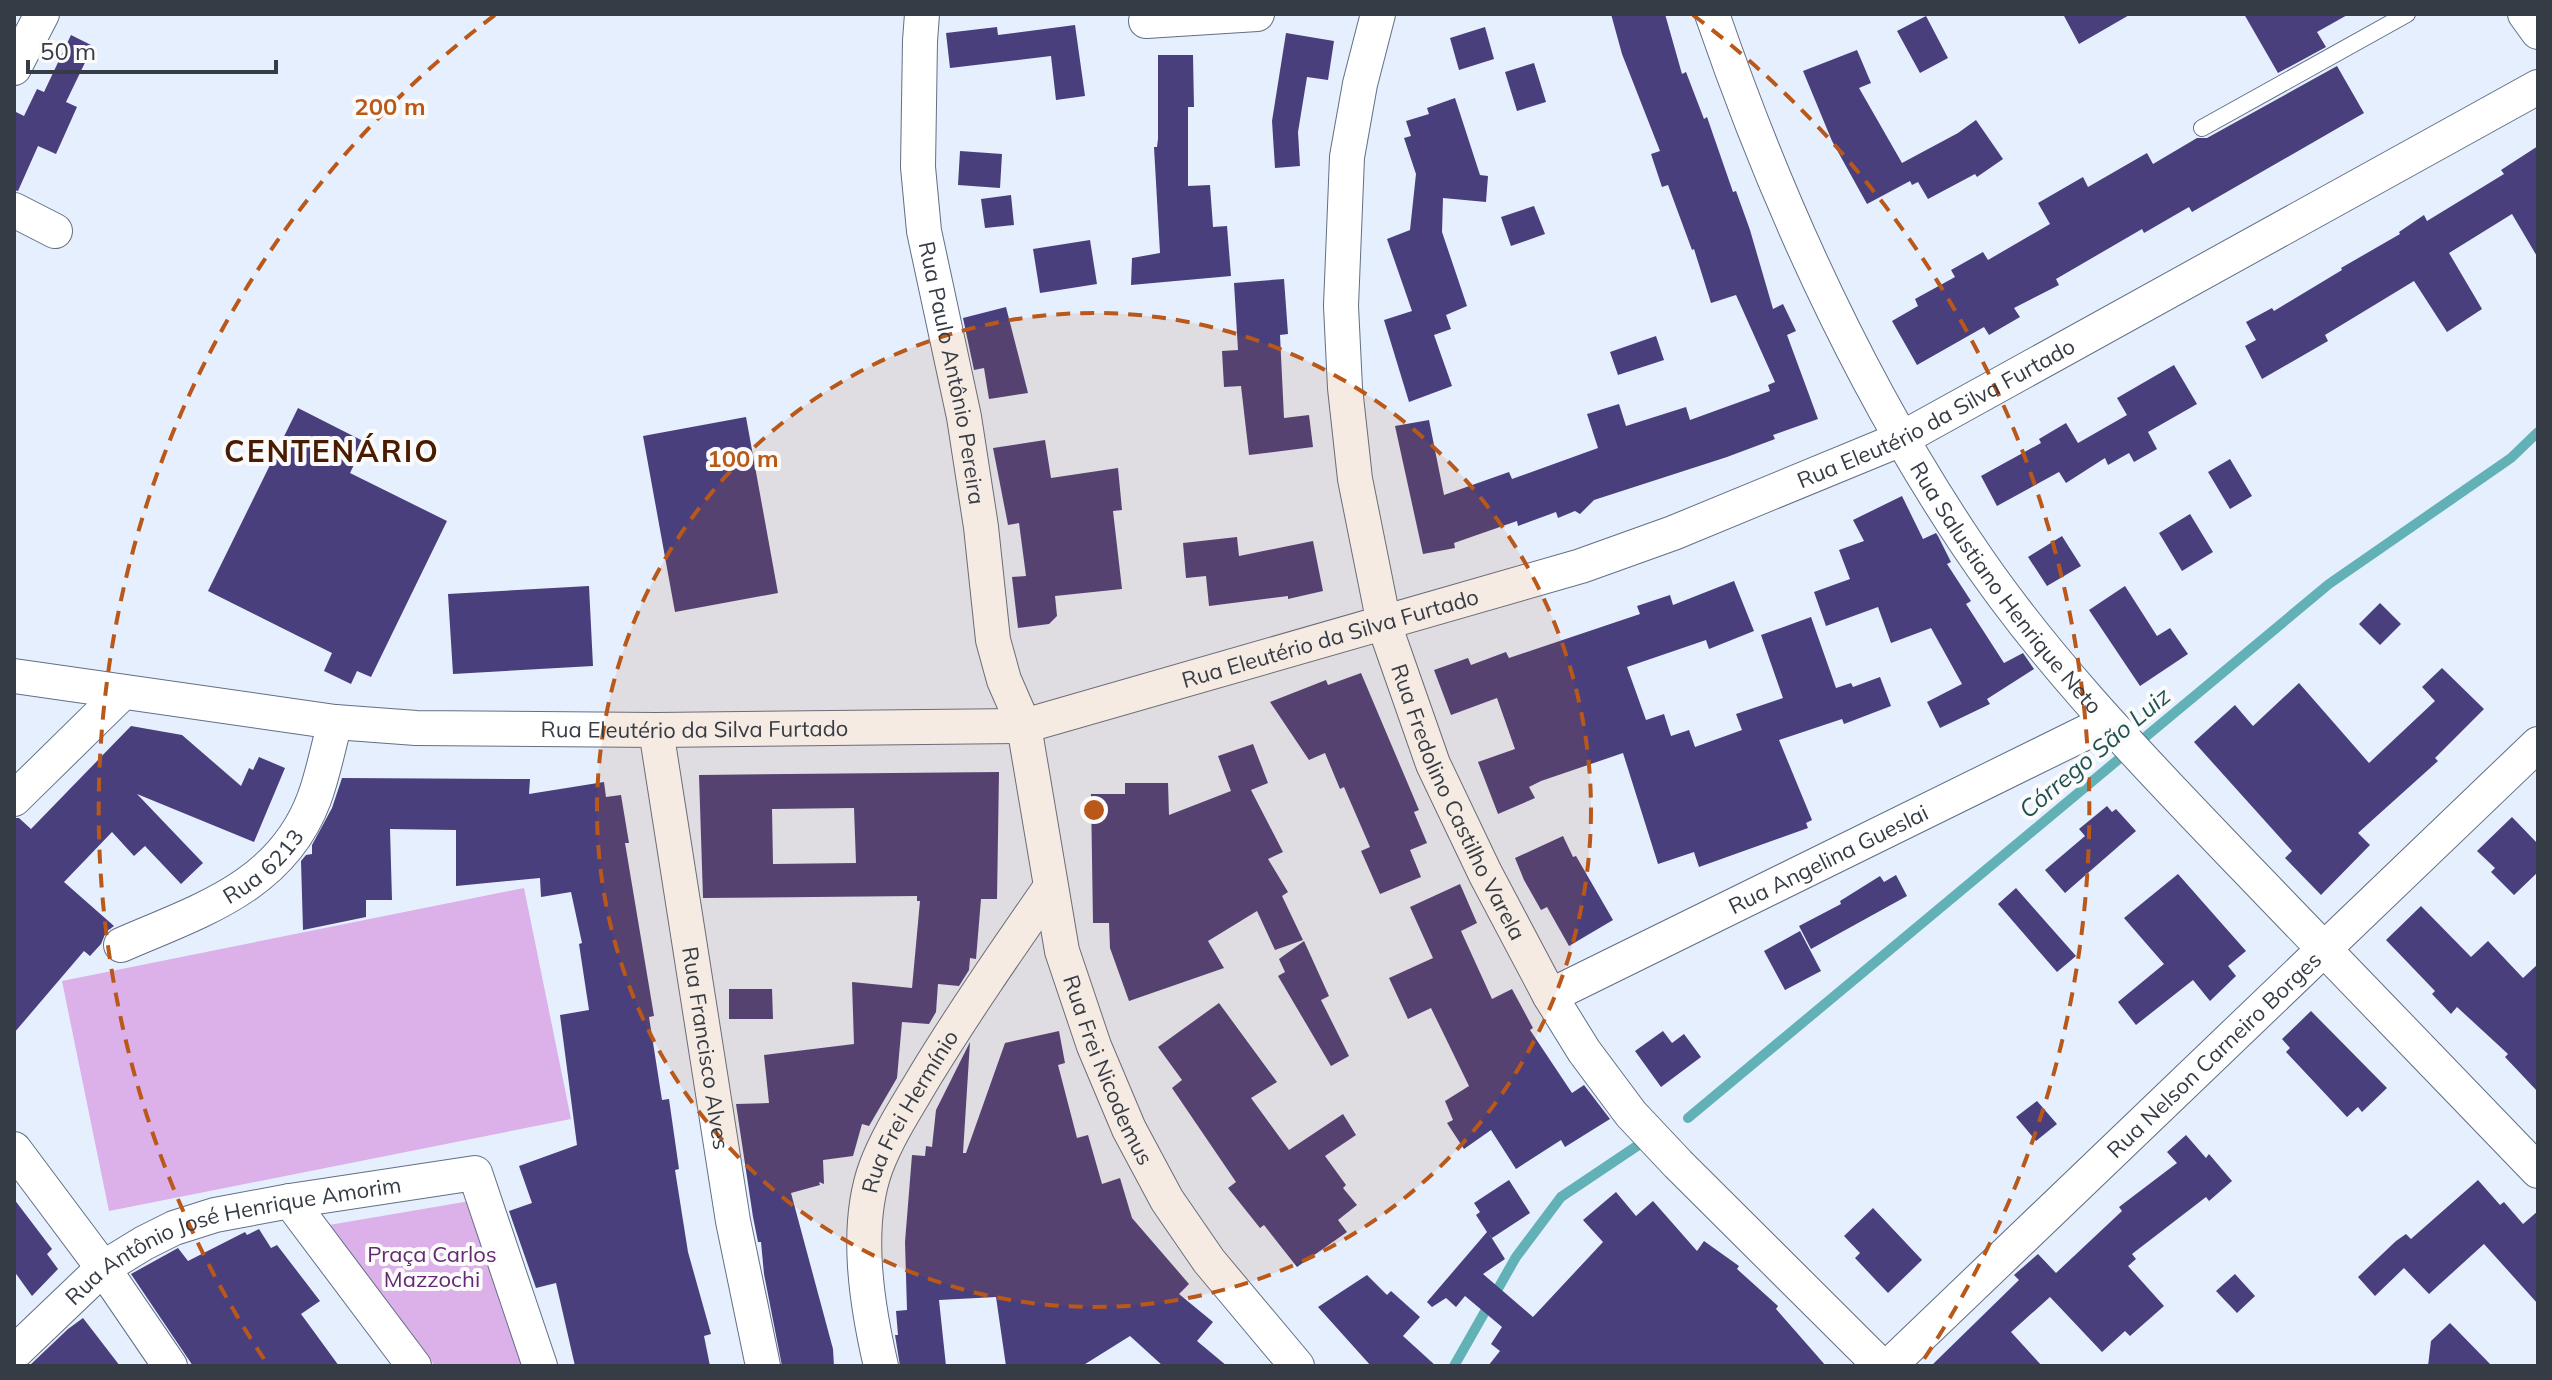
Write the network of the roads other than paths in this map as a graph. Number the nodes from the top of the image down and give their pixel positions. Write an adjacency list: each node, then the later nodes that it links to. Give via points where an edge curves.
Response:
1 (42, 14): 10 (street)
2 (922, 14): 20 (street, Rua Paulo Antônio Pereira, via 918,167 924,231 964,417 993,640)
3 (1257, 14): 8 (street)
4 (1378, 14): 16 (street, Rua Fredolino Castilho Varela, via 1347,157 1341,306 1355,479)
5 (1712, 14): 15 (street, Rua Salustiano Henrique Neto, via 1796,228)
6 (2407, 14): 12 (lane)
7 (2525, 14): 9 (street)
8 (1146, 21)
9 (2538, 32)
10 (14, 68)
11 (2538, 87): 15 (street, Rua Eleutério da Silva Furtado)
12 (2202, 128)
13 (14, 210): 14 (street)
14 (55, 231)
15 (1901, 439): 16 (street, Rua Eleutério da Silva Furtado, via 1581,566); 21 (street, Rua Salustiano Henrique Neto, via 1966,543)
16 (1384, 624): 20 (street, Rua Eleutério da Silva Furtado); 28 (street, Rua Fredolino Castilho Varela, via 1433,764)
17 (14, 676): 18 (street, Rua Eleutério da Silva Furtado)
18 (123, 692): 19 (street, Rua Eleutério da Silva Furtado); 24 (street)
19 (335, 722): 22 (street, Rua Eleutério da Silva Furtado); 26 (street, Rua 6213, via 314,799 280,857 229,897)
20 (1024, 726): 22 (street, Rua Eleutério da Silva Furtado); 25 (street, Rua Frei Nicodemus)
21 (2112, 728): 27 (street, Rua Salustiano Henrique Neto); 28 (street, Rua Angelina Gueslai)
22 (656, 730): 37 (street, Rua Francisco Alves, via 733,1221)
23 (2538, 744): 27 (street, Rua Nelson Carneiro Borges)
24 (14, 799)
25 (1050, 888): 38 (street, Rua Frei Hermínio, via 952,1032 875,1169 864,1255 869,1315); 39 (street, Rua Frei Nicodemus, via 1062,951 1129,1129 1167,1200 1209,1261)
26 (121, 945)
27 (2324, 949): 30 (street, Rua Salustiano Henrique Neto); 41 (street, Rua Nelson Carneiro Borges)
28 (1550, 996): 40 (street, Rua Fredolino Castilho Varela, via 1631,1114)
29 (14, 1149): 32 (street)
30 (2538, 1171)
31 (290, 1201): 32 (street, Rua Antônio José Henrique Amorim, via 174,1228); 35 (street); 36 (street, Rua Antônio José Henrique Amorim, via 475,1173)
32 (103, 1268): 33 (street, Rua Antônio José Henrique Amorim); 34 (street)
33 (14, 1353)
34 (170, 1366)
35 (414, 1366)
36 (540, 1366)
37 (763, 1366)
38 (881, 1366)
39 (1297, 1366)
40 (1881, 1366)
41 (1889, 1366)

